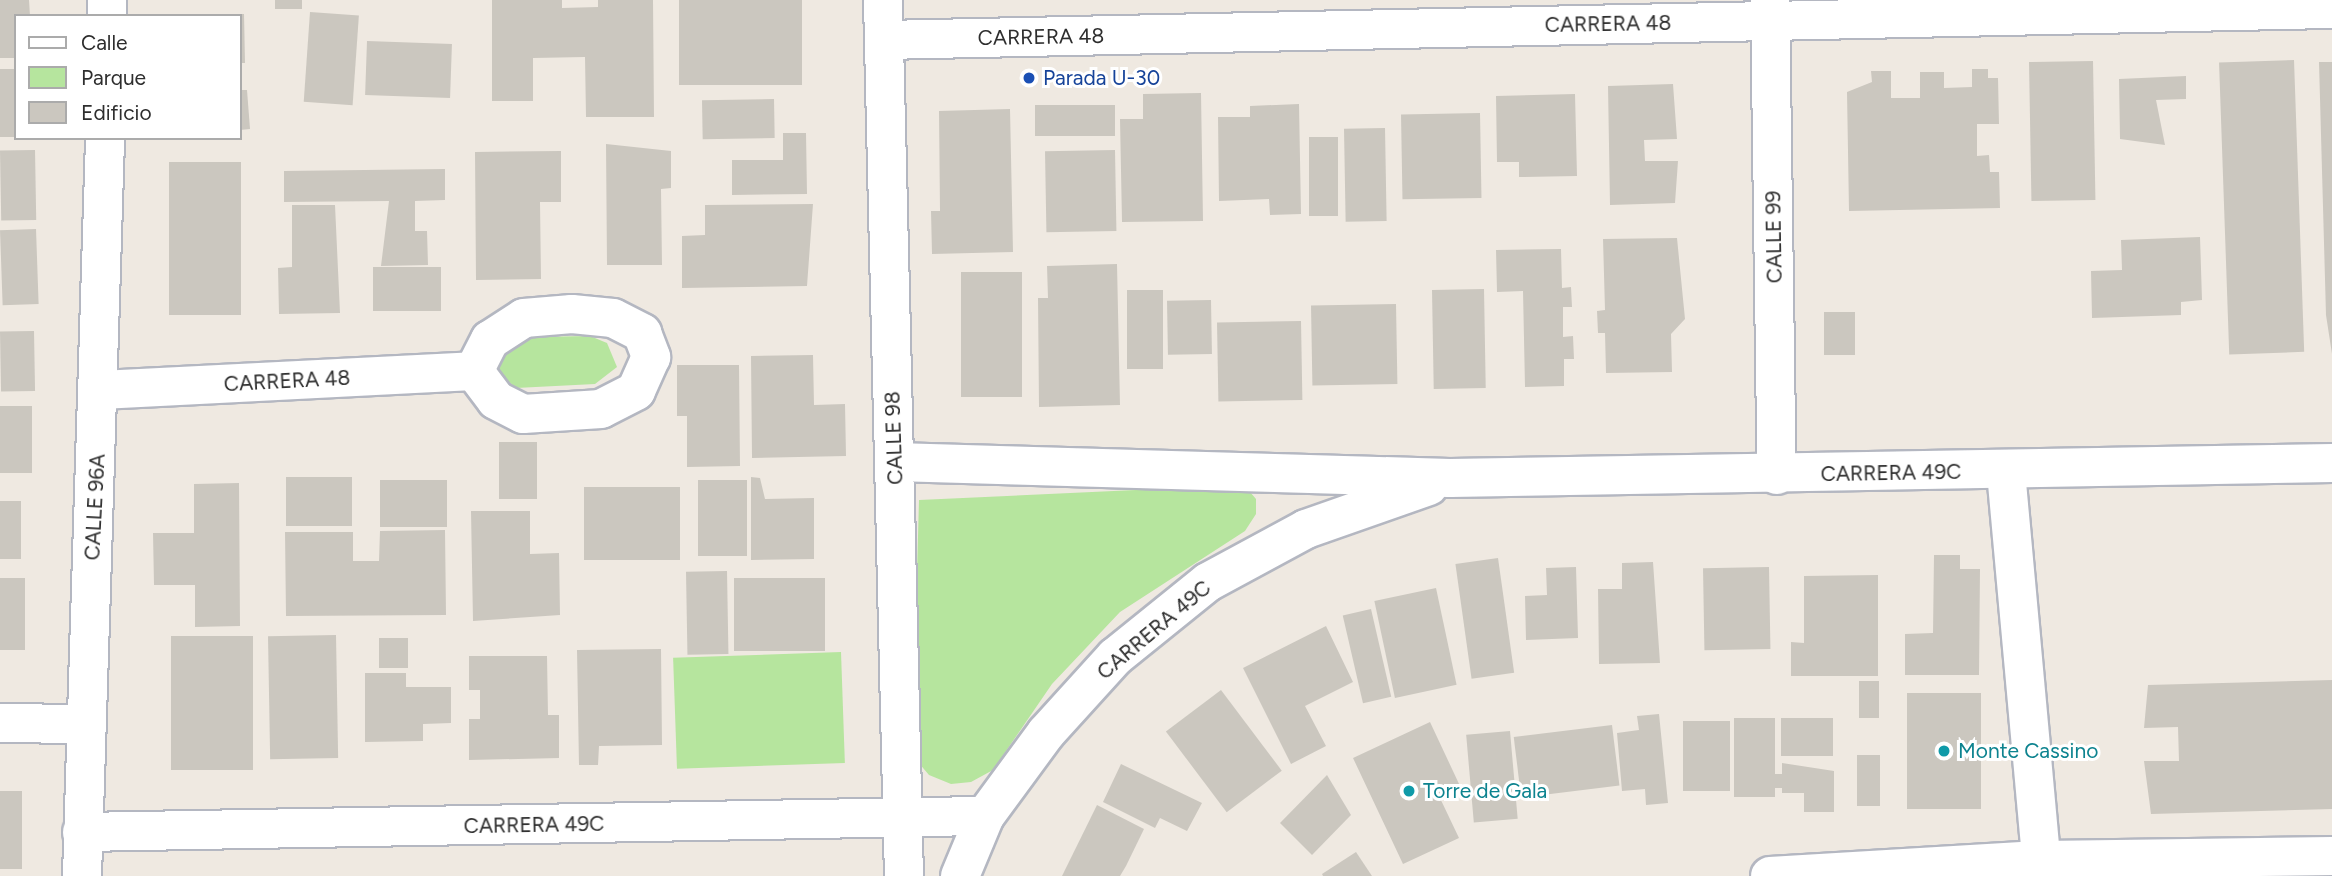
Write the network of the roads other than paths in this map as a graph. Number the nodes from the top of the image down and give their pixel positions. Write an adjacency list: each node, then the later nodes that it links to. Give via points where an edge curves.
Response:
1 (883, 0): 4 (street, CALLE 98)
2 (2332, 9): 3 (street, CARRERA 48)
3 (1770, 10): 4 (street, CARRERA 48); 11 (street, CALLE 99)
4 (884, 40): 8 (street, CALLE 98)
5 (105, 140): 7 (street, CALLE 96A)
6 (474, 371): 7 (street, CARRERA 48)
7 (100, 390): 14 (street, CALLE 96A)
8 (895, 463): 12 (street, CARRERA 49C); 16 (street, CALLE 98)
9 (2332, 463): 10 (street, CARRERA 49C)
10 (2006, 471): 11 (street, CARRERA 49C); 19 (street)
11 (1777, 475): 12 (street, CARRERA 49C)
12 (1450, 478): 15 (street, CARRERA 49C, via 1306,529 1208,582 1115,657 1046,733)
13 (0, 723): 14 (street)
14 (85, 724): 17 (street, CALLE 96A)
15 (985, 816): 16 (street, CARRERA 49C); 22 (street, CARRERA 49C)
16 (904, 820): 17 (street, CARRERA 49C); 21 (street, CALLE 98)
17 (82, 832): 20 (street, CALLE 96A)
18 (2332, 856): 19 (street)
19 (2043, 868): 23 (street)
20 (82, 876)
21 (904, 876)
22 (960, 876)
23 (1770, 876)

